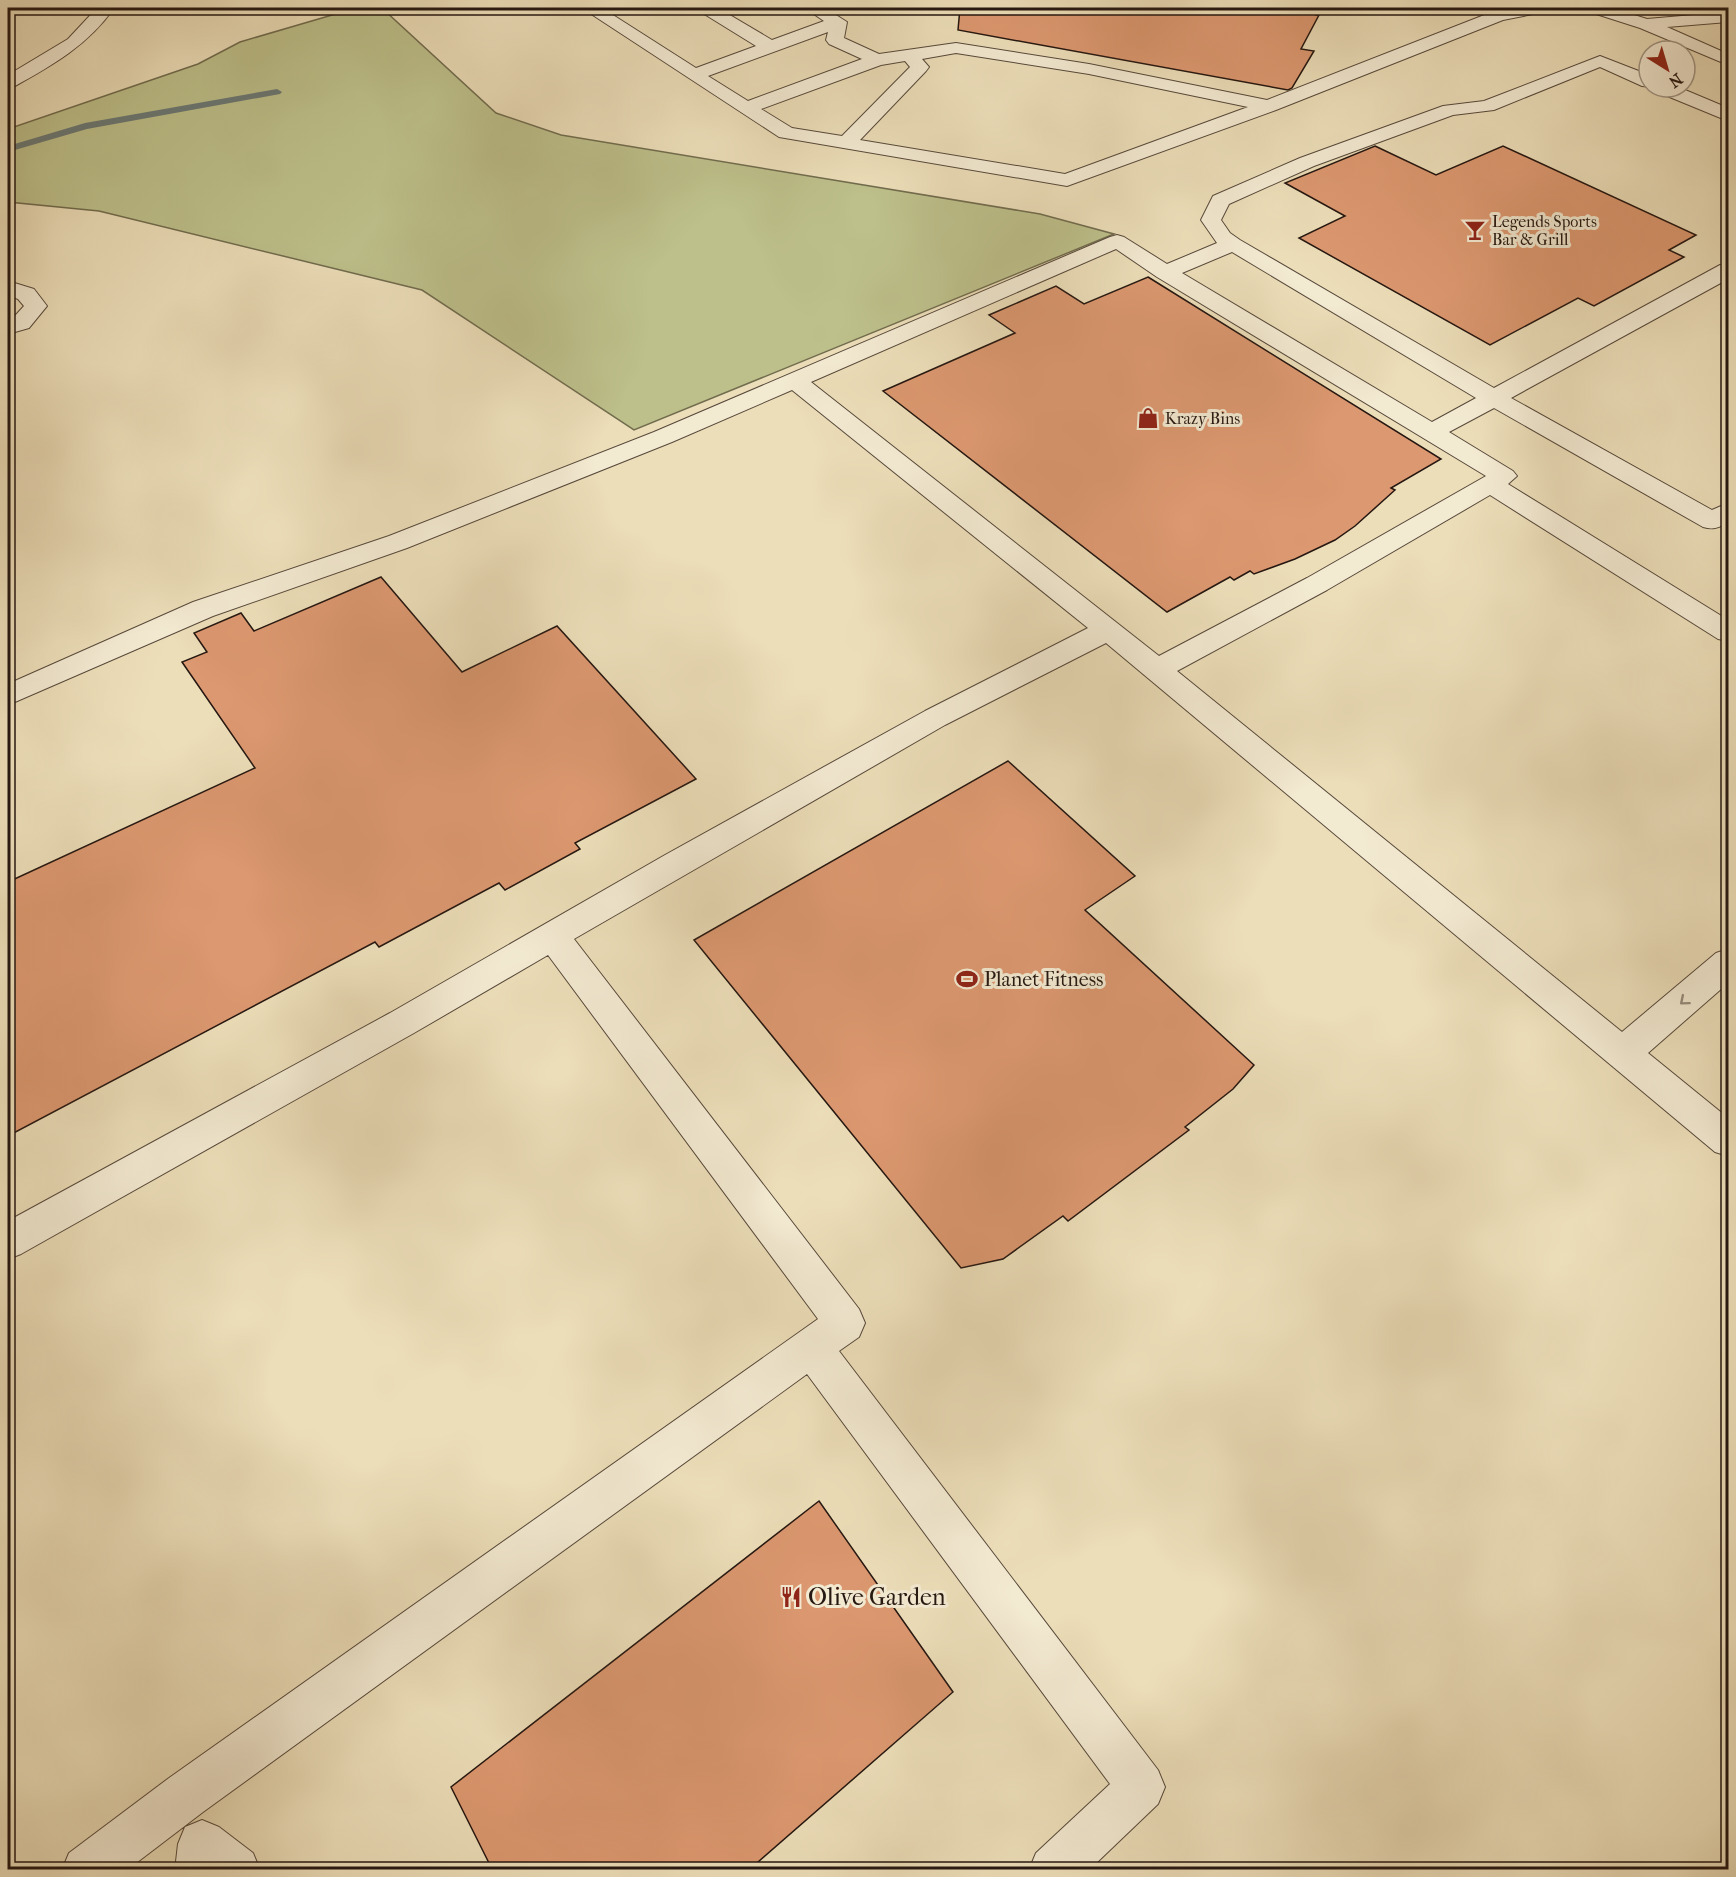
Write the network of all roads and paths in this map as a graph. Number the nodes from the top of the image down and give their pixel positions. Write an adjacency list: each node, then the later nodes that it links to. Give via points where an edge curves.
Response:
1 (105, 8): 18 (street, via 66,50)
2 (486, 8): 3 (street)
3 (500, 8)
4 (591, 8): 16 (street)
5 (707, 8): 12 (street)
6 (814, 8): 11 (street)
7 (1537, 8): 22 (street, via 1498,16)
8 (1596, 8): 9 (street)
9 (1647, 16): 10 (street); 15 (street)
10 (1728, 17)
11 (838, 22): 12 (street); 14 (street, via 835,40)
12 (770, 46): 16 (street)
13 (908, 54): 14 (street); 22 (street, via 956,48 1089,69); 25 (street, via 920,68)
14 (877, 60): 23 (street)
15 (1728, 60)
16 (694, 75): 23 (street)
17 (1637, 77): 26 (street, via 1600,61 1487,106 1450,110 1307,162 1220,200 1211,220)
18 (8, 82)
19 (1702, 86): 20 (street)
20 (1697, 88)
21 (1690, 99): 24 (street)
22 (1269, 106): 25 (street, via 1067,180)
23 (746, 108): 25 (street, via 786,134)
24 (1728, 115)
25 (846, 143)
26 (1233, 244): 28 (street); 32 (street)
27 (1728, 270): 32 (street)
28 (1165, 272): 31 (street, via 1117,241); 33 (street)
29 (8, 288): 30 (street, via 26,294 36,306 21,323)
30 (8, 327)
31 (796, 381): 36 (street); 39 (street, via 398,542 203,609)
32 (1495, 399): 33 (street); 35 (street, via 1712,521)
33 (1432, 432): 34 (street, via 1504,476)
34 (1490, 484): 37 (street); 38 (street, via 1317,584)
35 (1728, 511)
36 (1108, 630): 38 (street); 40 (street, via 935,718)
37 (1728, 632)
38 (1156, 670): 42 (street)
39 (8, 695)
40 (552, 934): 44 (street, via 402,1023); 45 (street, via 845,1323)
41 (1728, 963): 42 (street, one-way to 42)
42 (1623, 1053): 43 (street)
43 (1728, 1140)
44 (8, 1241)
45 (813, 1347): 46 (street); 49 (street, via 1141,1787)
46 (186, 1795): 47 (street); 48 (street)
47 (212, 1861)
48 (86, 1869)
49 (1053, 1869)

